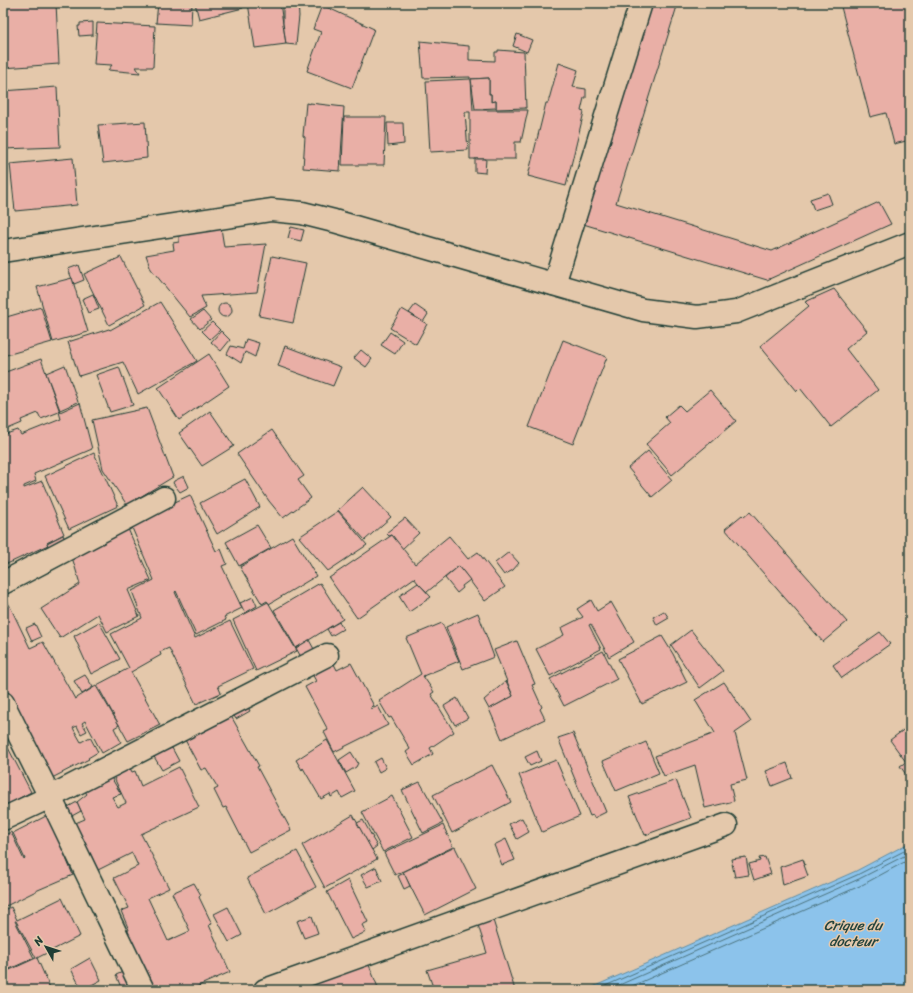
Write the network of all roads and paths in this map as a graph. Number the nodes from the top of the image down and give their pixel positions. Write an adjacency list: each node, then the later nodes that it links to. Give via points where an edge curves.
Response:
1 (641, 3): 4 (street)
2 (910, 242): 4 (street, via 736,312 697,317 643,310)
3 (3, 251): 4 (street, via 271,210 302,213 334,221)
4 (554, 284)
5 (164, 498): 6 (street)
6 (3, 583)
7 (327, 655): 9 (street)
8 (3, 703): 9 (street)
9 (50, 797): 10 (street); 12 (street)
10 (3, 819)
11 (726, 825): 13 (street)
12 (142, 990)
13 (266, 990)

